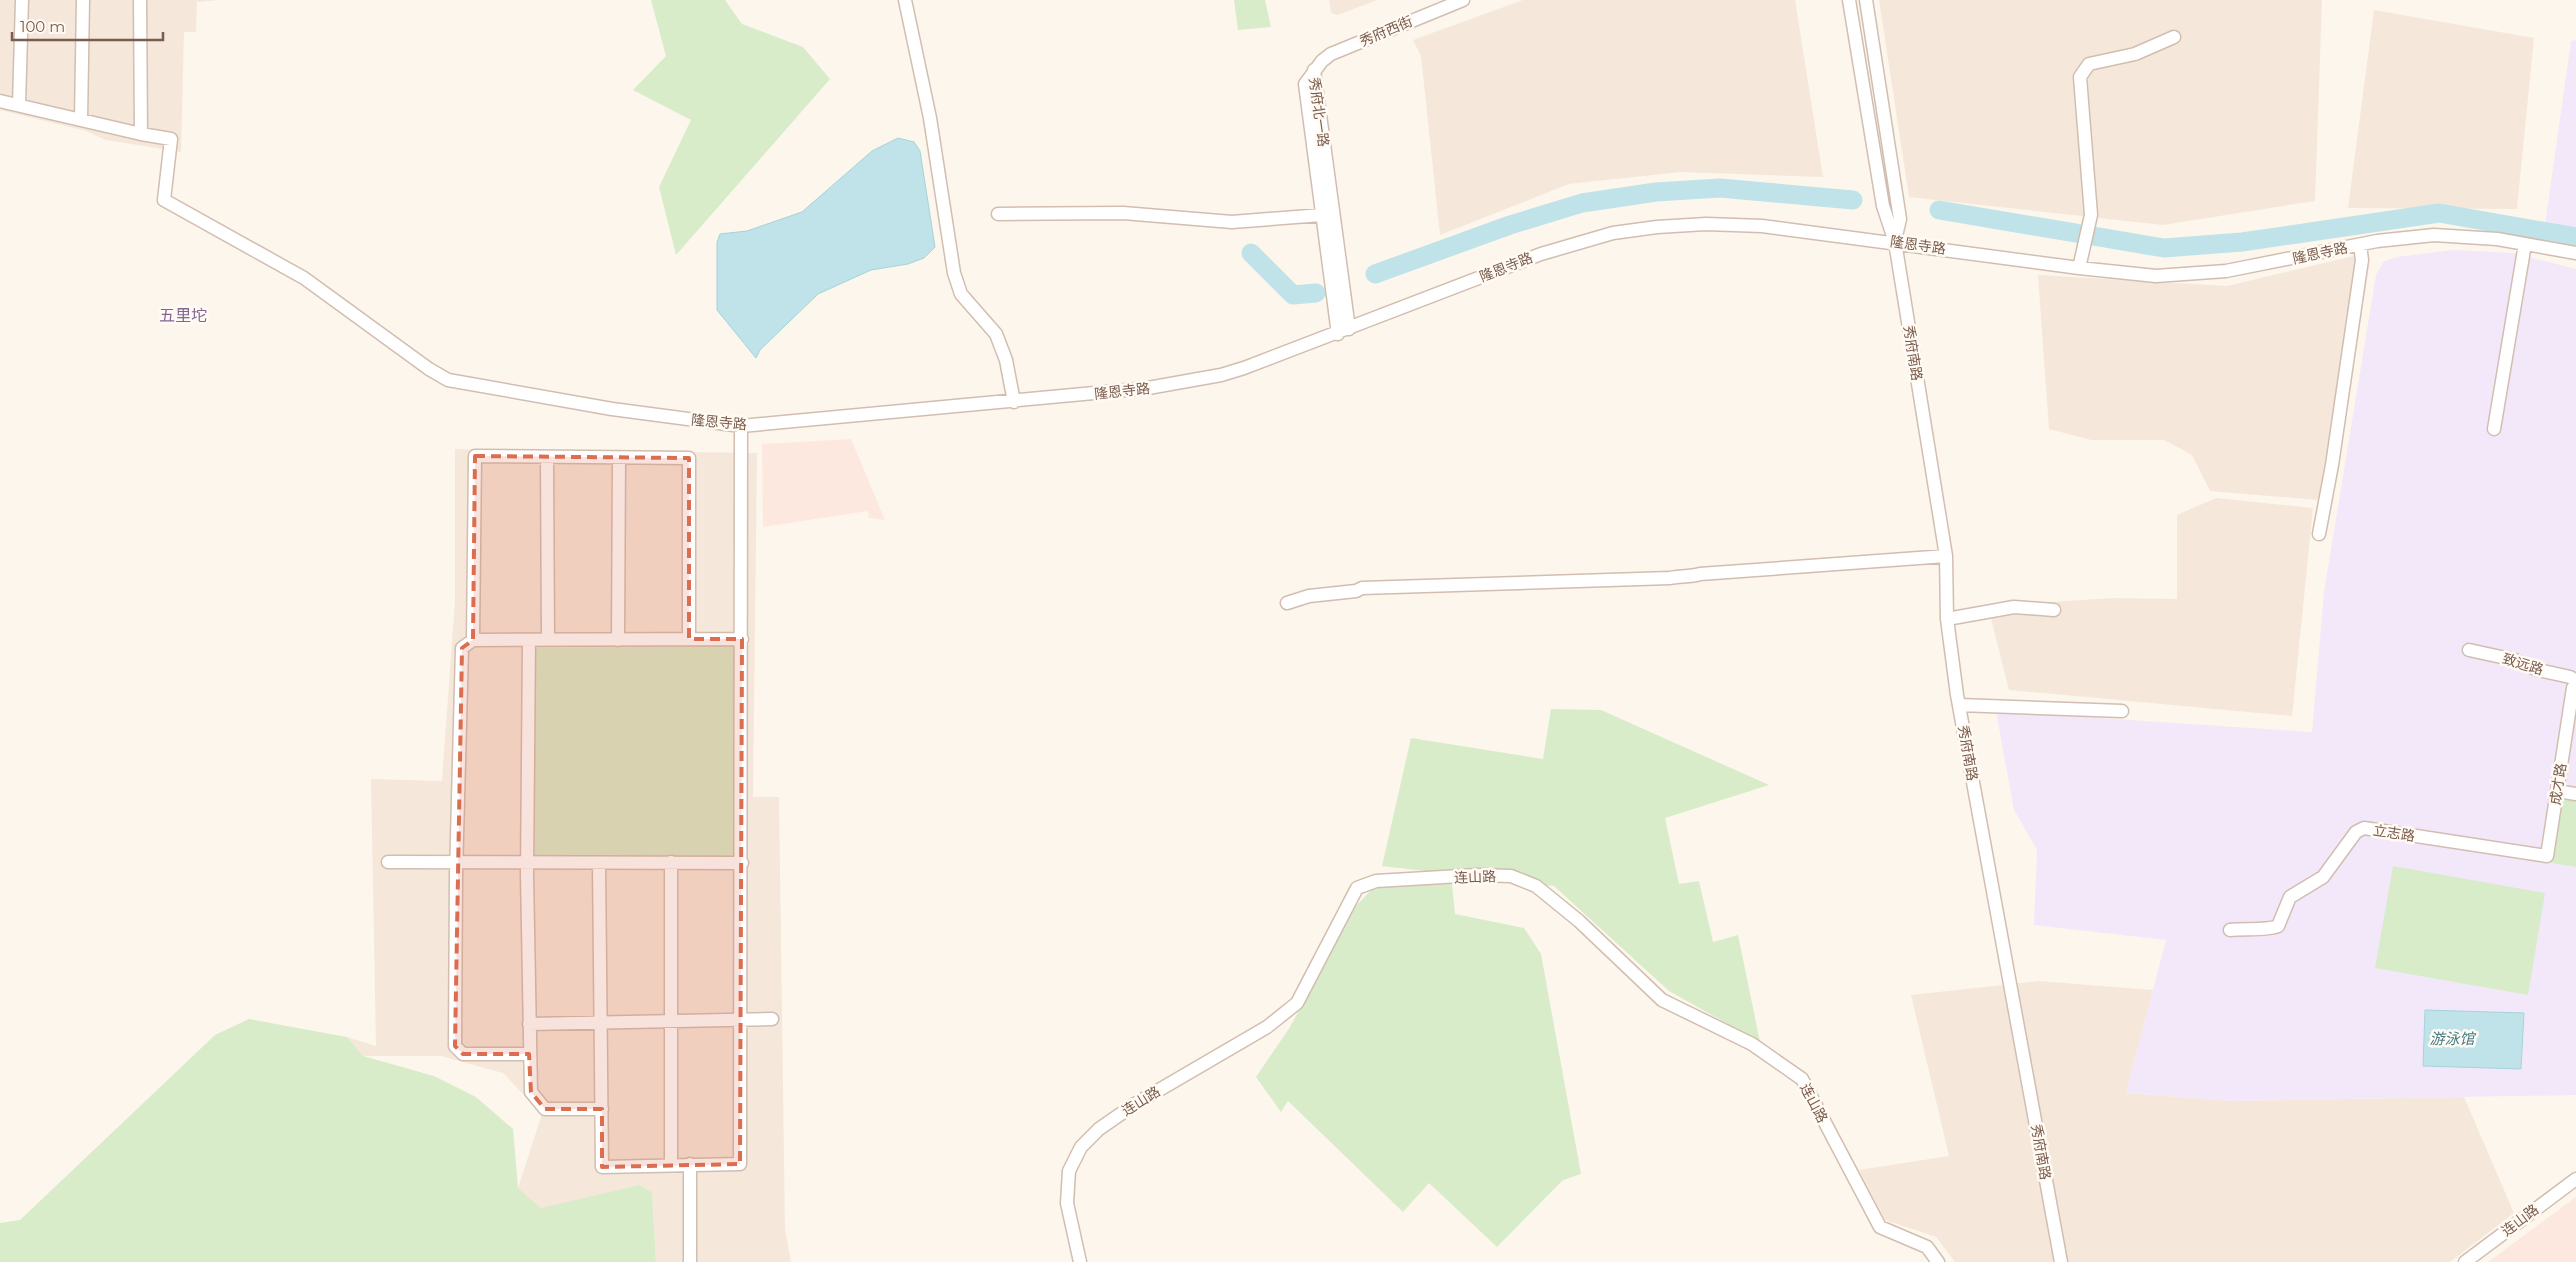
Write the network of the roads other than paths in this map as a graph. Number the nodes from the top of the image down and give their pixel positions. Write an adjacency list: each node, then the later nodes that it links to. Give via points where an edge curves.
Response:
1 (22, 0): 11 (street)
2 (83, 0): 12 (street)
3 (140, 0): 13 (street)
4 (906, 0): 22 (street, via 930,118 954,273 961,294 996,334 1006,360)
5 (1463, 0): 9 (street, 秀府西街, via 1331,54)
6 (1849, 0): 16 (street, 秀府南路, via 1883,206)
7 (1866, 0): 16 (street, 秀府南路, via 1900,219)
8 (2174, 37): 20 (street, via 2135,54 2089,64 2080,77 2091,216)
9 (1314, 70): 15 (street, 秀府北一路, via 1305,84); 21 (street, 秀府北一路)
10 (0, 101): 11 (street)
11 (19, 106): 12 (street)
12 (81, 119): 13 (street)
13 (140, 134): 23 (street, 隆恩寺路, via 171,139 164,200 304,278 448,380 612,409)
14 (998, 214): 15 (street, via 1122,213 1232,222)
15 (1322, 216): 21 (street, 秀府北一路)
16 (1895, 242): 20 (street, 隆恩寺路); 21 (street, 隆恩寺路, via 1734,224 1635,229 1589,238 1541,254); 28 (street, 秀府南路)
17 (2525, 244): 18 (street, 隆恩寺路, via 2434,235); 19 (street, 隆恩寺路); 24 (street)
18 (2360, 245): 20 (street, 隆恩寺路, via 2258,266 2199,274 2156,276); 27 (street, via 2362,260)
19 (2576, 253)
20 (2080, 263)
21 (1344, 332): 22 (street, 隆恩寺路, via 1221,375 1148,388)
22 (1014, 402): 23 (street, 隆恩寺路)
23 (741, 426): 34 (street)
24 (2494, 429)
25 (546, 458): 26 (street); 32 (street); 35 (street, via 475,456)
26 (619, 458): 33 (street, via 689,458); 37 (street)
27 (2319, 534)
28 (1946, 556): 29 (street, via 1692,577 1362,588 1309,596); 31 (street, 秀府南路)
29 (1287, 603)
30 (2054, 610): 31 (street, via 2014,607)
31 (1947, 619): 40 (street, 秀府南路)
32 (548, 639): 36 (street); 37 (street)
33 (689, 639): 34 (street); 37 (street)
34 (742, 639): 50 (street)
35 (473, 640): 36 (street); 46 (street, via 462,648 460,670)
36 (529, 640): 48 (street)
37 (618, 640)
38 (2469, 650): 39 (street, 致远路, via 2515,660 2538,670 2570,677)
39 (2576, 682): 42 (street, 成才路)
40 (1959, 705): 41 (street); 65 (street, 秀府南路)
41 (2122, 711)
42 (2557, 791): 43 (street); 44 (street, 成才路)
43 (2576, 794)
44 (2547, 856): 51 (street, 立志路, via 2364,828 2356,832 2323,877 2290,897 2278,926)
45 (388, 862): 46 (street)
46 (457, 862): 48 (street); 57 (street, via 455,1046 462,1054)
47 (671, 862): 49 (street); 50 (street); 55 (street)
48 (527, 863): 49 (street); 56 (street)
49 (599, 863): 54 (street)
50 (742, 863): 53 (street)
51 (2230, 930)
52 (772, 1019): 53 (street)
53 (741, 1021): 55 (street); 59 (street, via 740,1164)
54 (602, 1022): 55 (street); 56 (street); 58 (street)
55 (672, 1022): 60 (street)
56 (529, 1024): 57 (street)
57 (529, 1054): 58 (street, via 531,1092 544,1109)
58 (602, 1109): 60 (street, via 602,1167)
59 (690, 1164): 60 (street); 62 (street)
60 (672, 1165)
61 (2576, 1178): 66 (street, 连山路)
62 (690, 1262)
63 (1080, 1262): 64 (street, 连山路, via 1067,1203 1069,1171 1081,1147 1099,1129 1135,1104 1267,1027 1297,1003 1356,888 1376,881 1477,875 1511,876 1536,886 1579,921 1662,1000 1752,1044 1802,1079 1880,1227 1927,1247)
64 (1938, 1262)
65 (2061, 1262)
66 (2465, 1262)

